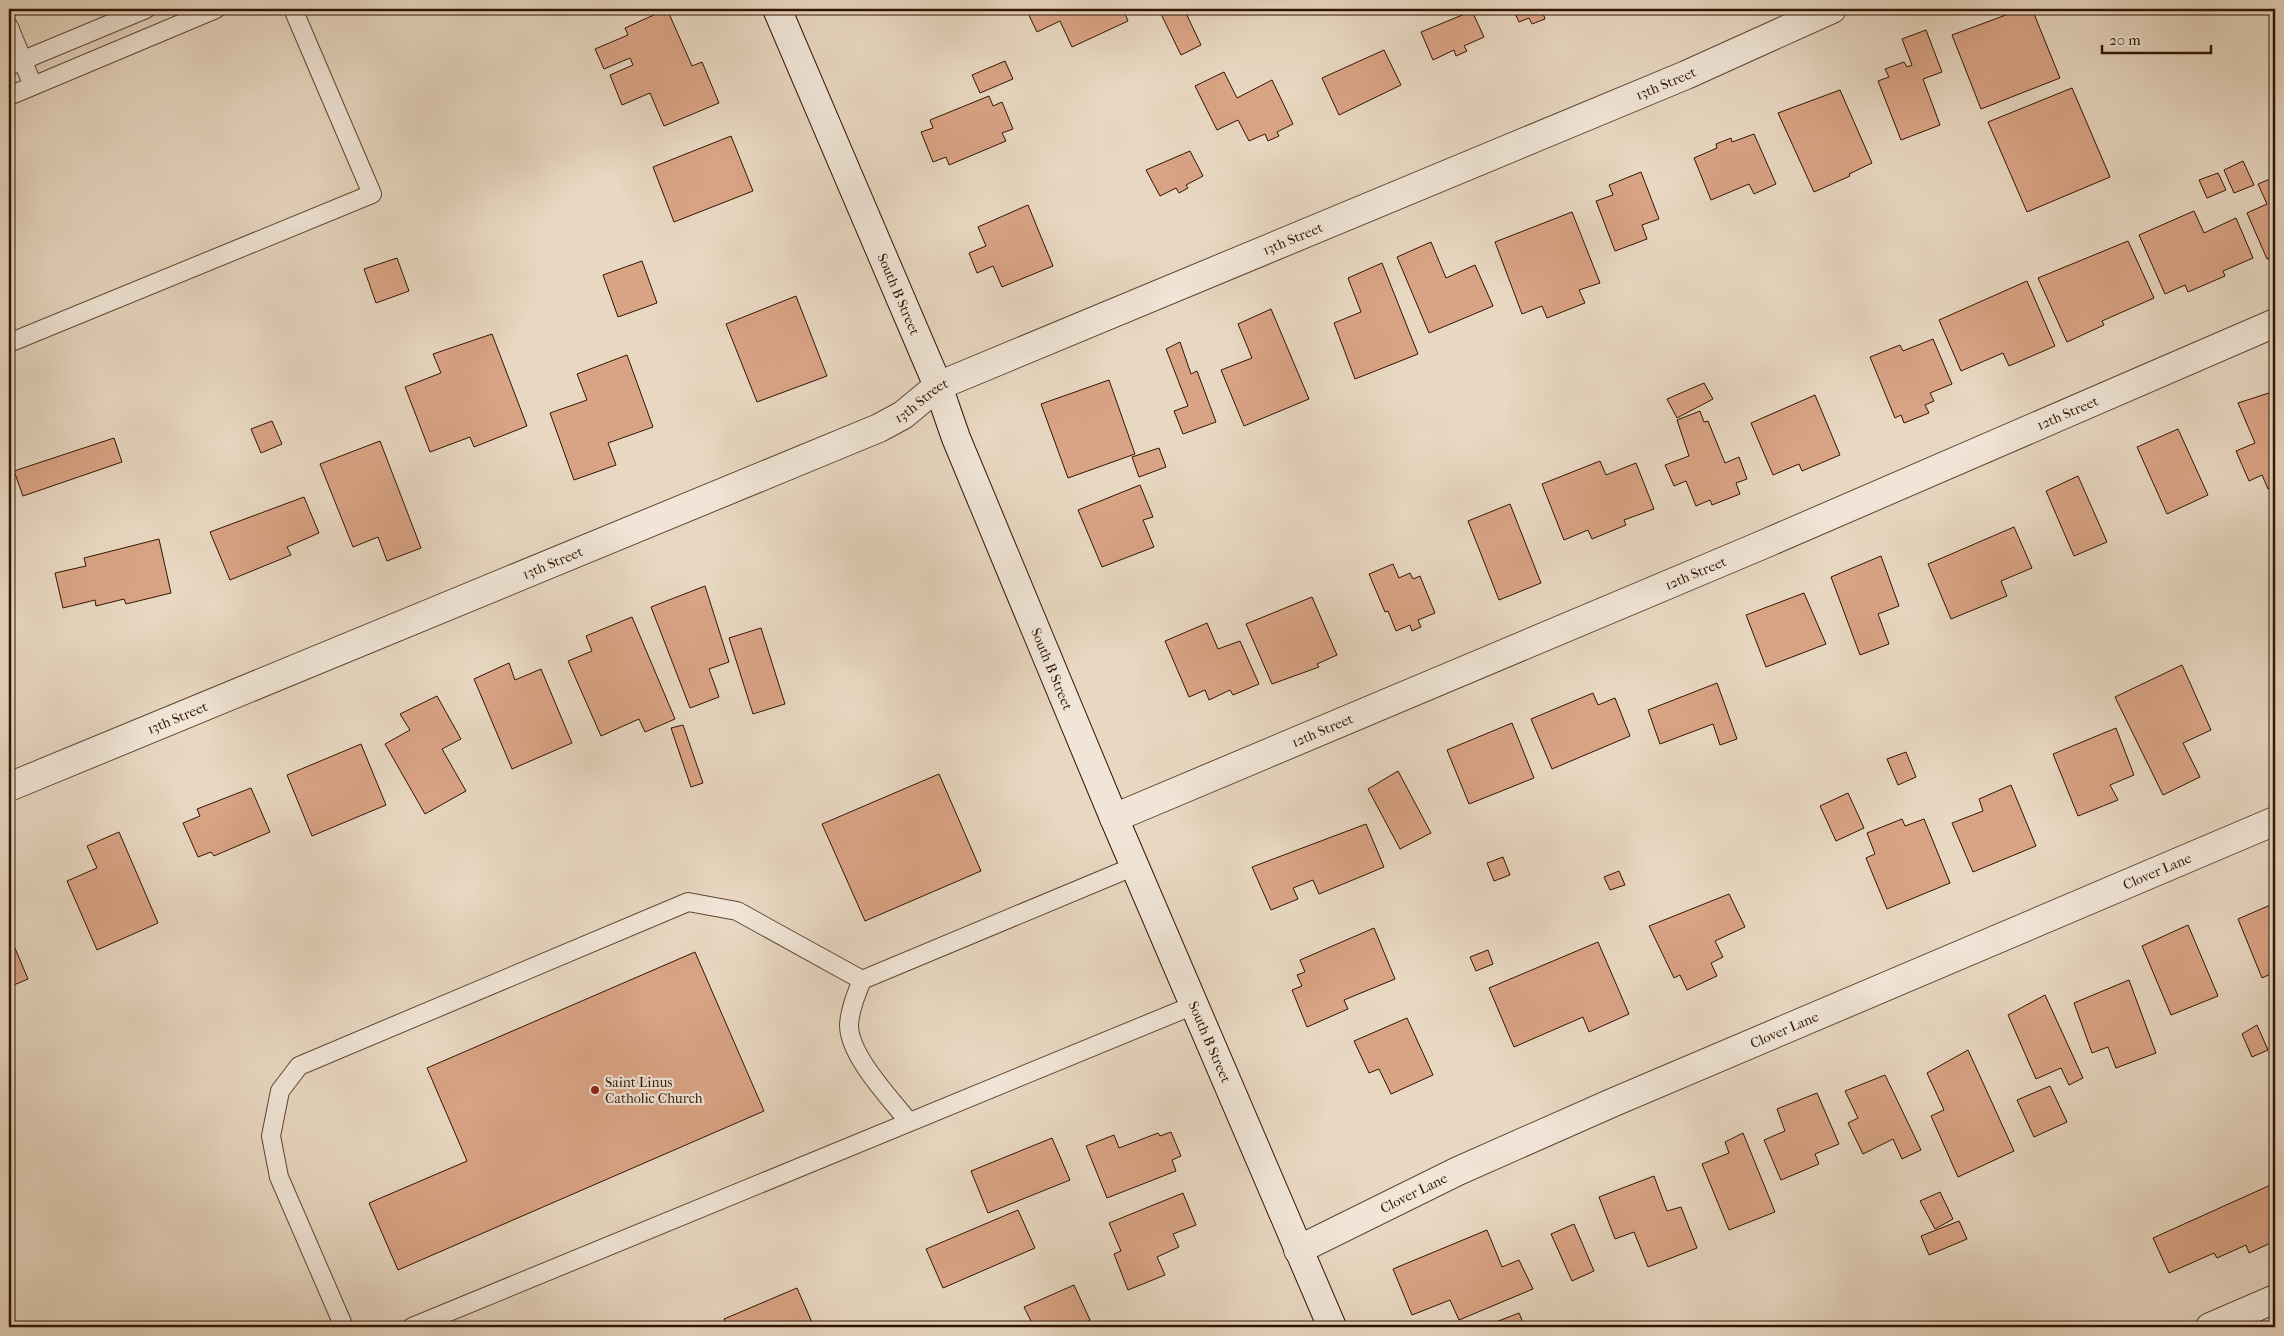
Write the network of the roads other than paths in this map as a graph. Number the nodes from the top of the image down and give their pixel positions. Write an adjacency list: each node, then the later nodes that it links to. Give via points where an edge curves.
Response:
1 (146, 9): 7 (lane)
2 (216, 9): 8 (lane)
3 (293, 9): 11 (lane, via 372,194)
4 (777, 9): 12 (street, South B Street)
5 (1832, 9): 12 (street, 13th Street, via 1686,75)
6 (9, 27): 7 (lane)
7 (16, 64): 8 (lane)
8 (33, 86): 9 (lane)
9 (9, 96)
10 (2275, 323): 14 (street, 12th Street, via 1771,541)
11 (9, 343)
12 (938, 386): 13 (street, 13th Street, via 902,415 879,428); 14 (street, South B Street, via 956,438)
13 (9, 787)
14 (1114, 818): 16 (street, South B Street)
15 (2275, 821): 20 (street, Clover Lane, via 1579,1117 1458,1171)
16 (1135, 866): 17 (lane); 18 (street, South B Street)
17 (862, 980): 19 (lane, via 851,1008 849,1027 854,1044 868,1070); 22 (lane, via 737,911 688,902 299,1066 280,1091 271,1136 279,1177)
18 (1194, 1005): 19 (lane); 20 (street, South B Street)
19 (909, 1122): 23 (lane)
20 (1298, 1250): 24 (street, South B Street)
21 (2275, 1299): 25 (street)
22 (344, 1327)
23 (412, 1327)
24 (1332, 1327)
25 (2210, 1327)

